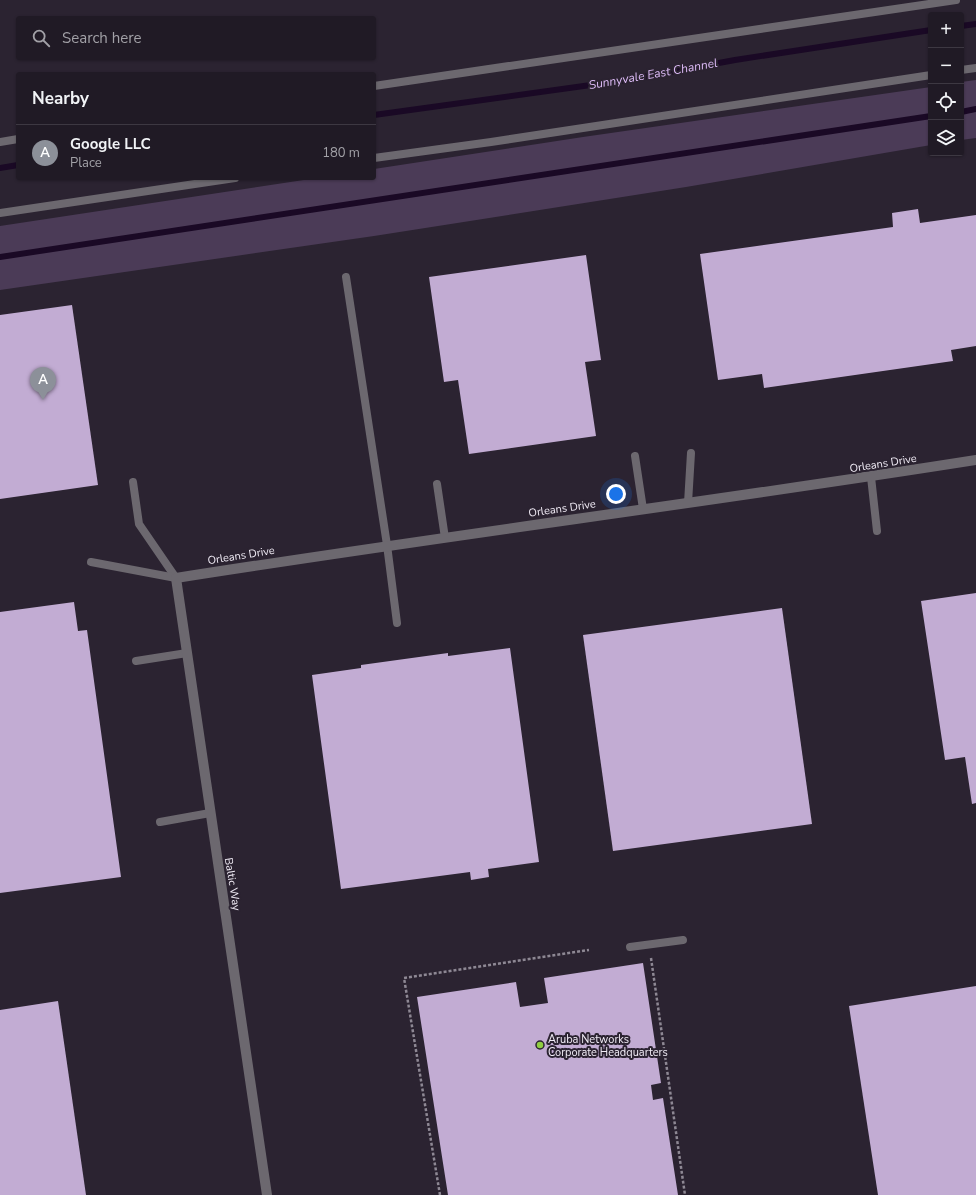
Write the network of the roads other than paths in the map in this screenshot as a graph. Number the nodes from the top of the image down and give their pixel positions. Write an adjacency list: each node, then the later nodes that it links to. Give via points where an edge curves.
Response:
1 (956, 0): 5 (lane)
2 (976, 68): 3 (lane)
3 (964, 70)
4 (928, 75): 8 (lane)
5 (376, 86)
6 (16, 139): 7 (lane)
7 (0, 142)
8 (376, 158)
9 (222, 180): 10 (lane)
10 (0, 213)
11 (346, 277): 22 (lane)
12 (691, 452): 18 (lane)
13 (635, 456): 19 (lane)
14 (976, 460): 15 (street, Orleans Drive)
15 (871, 477): 18 (street, Orleans Drive); 20 (lane)
16 (133, 482): 24 (lane, via 139,524)
17 (437, 484): 21 (lane)
18 (688, 503): 19 (street, Orleans Drive)
19 (643, 509): 21 (street, Orleans Drive)
20 (877, 531)
21 (446, 538): 22 (street, Orleans Drive)
22 (387, 545): 24 (street, Orleans Drive); 25 (lane)
23 (91, 562): 24 (lane)
24 (176, 578): 26 (street, Baltic Way)
25 (397, 623)
26 (187, 653): 27 (lane); 28 (street, Baltic Way)
27 (136, 661)
28 (210, 813): 29 (lane); 32 (street, Baltic Way)
29 (160, 822)
30 (683, 940): 31 (lane)
31 (630, 947)
32 (266, 1195)

